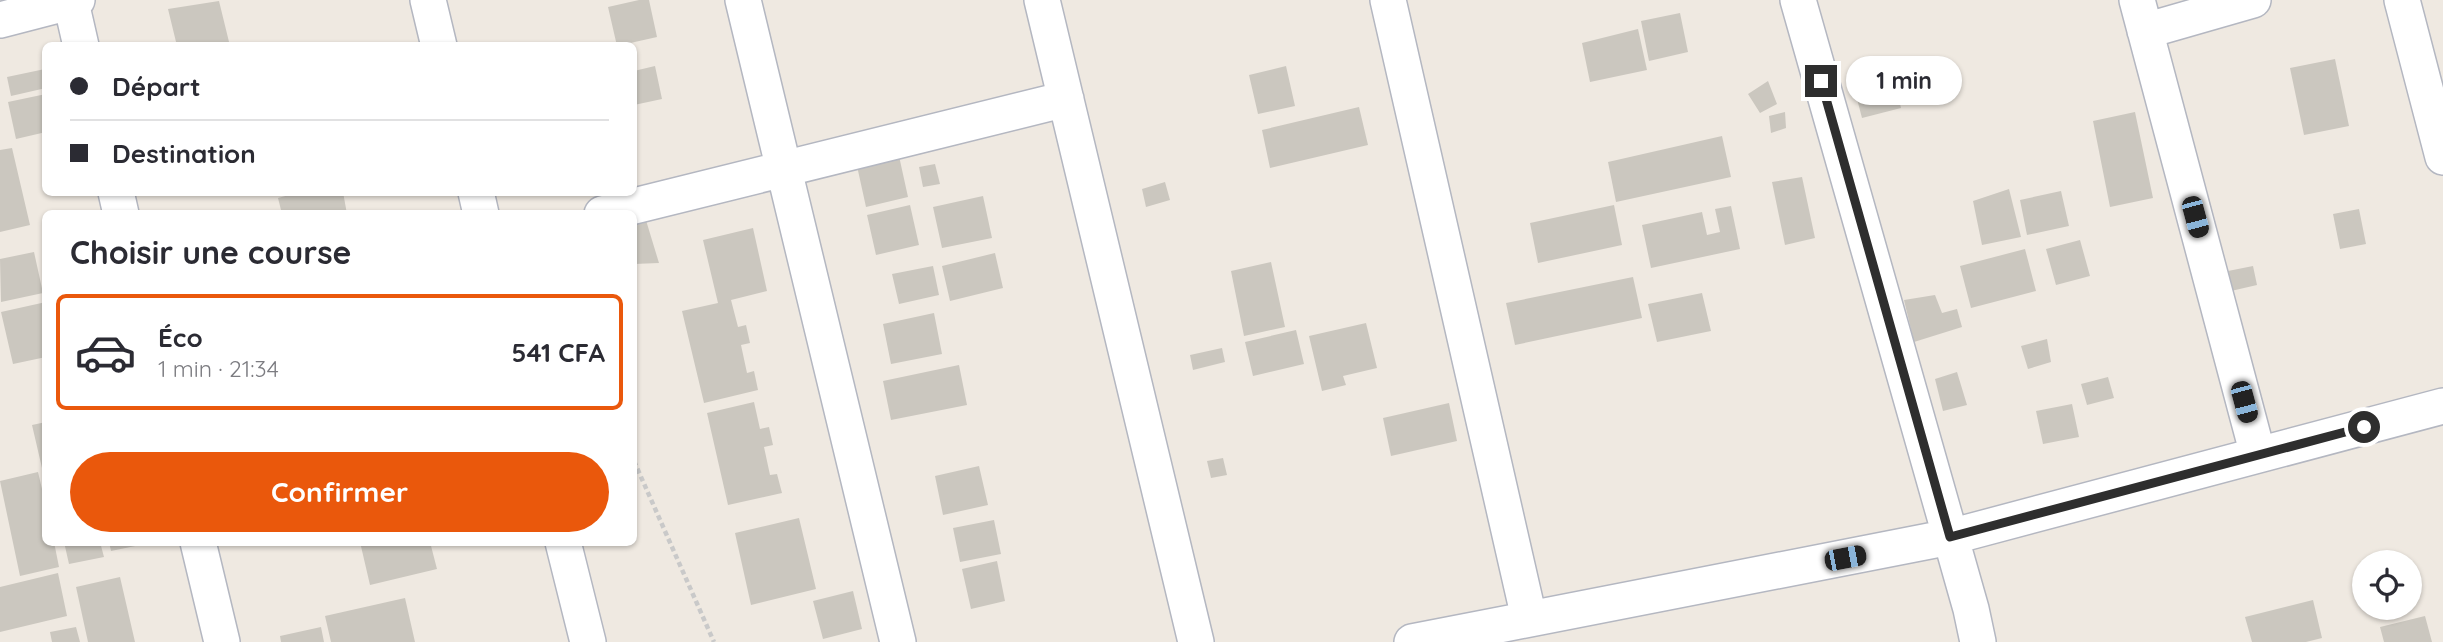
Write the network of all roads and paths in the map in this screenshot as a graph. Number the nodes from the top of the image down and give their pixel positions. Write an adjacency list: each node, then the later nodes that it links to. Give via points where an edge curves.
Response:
1 (428, 0): 12 (street)
2 (743, 0): 15 (street)
3 (1042, 0): 13 (street)
4 (1388, 0): 23 (street)
5 (1798, 0): 20 (street)
6 (2253, 0): 9 (street)
7 (2402, 0): 14 (street)
8 (74, 1): 10 (street); 11 (street)
9 (2141, 16): 18 (street)
10 (0, 20)
11 (80, 42)
12 (438, 42)
13 (1066, 99): 15 (street); 28 (street)
14 (2443, 157)
15 (785, 167): 16 (street); 27 (street)
16 (618, 210)
17 (2443, 406): 18 (street)
18 (2258, 455): 20 (street)
19 (637, 468): 26 (path)
20 (1950, 537): 23 (street); 30 (street)
21 (199, 546): 24 (street)
22 (564, 546): 25 (street)
23 (1529, 618): 29 (street)
24 (222, 642)
25 (587, 642)
26 (713, 642)
27 (898, 642)
28 (1196, 642)
29 (1412, 642)
30 (1978, 642)

